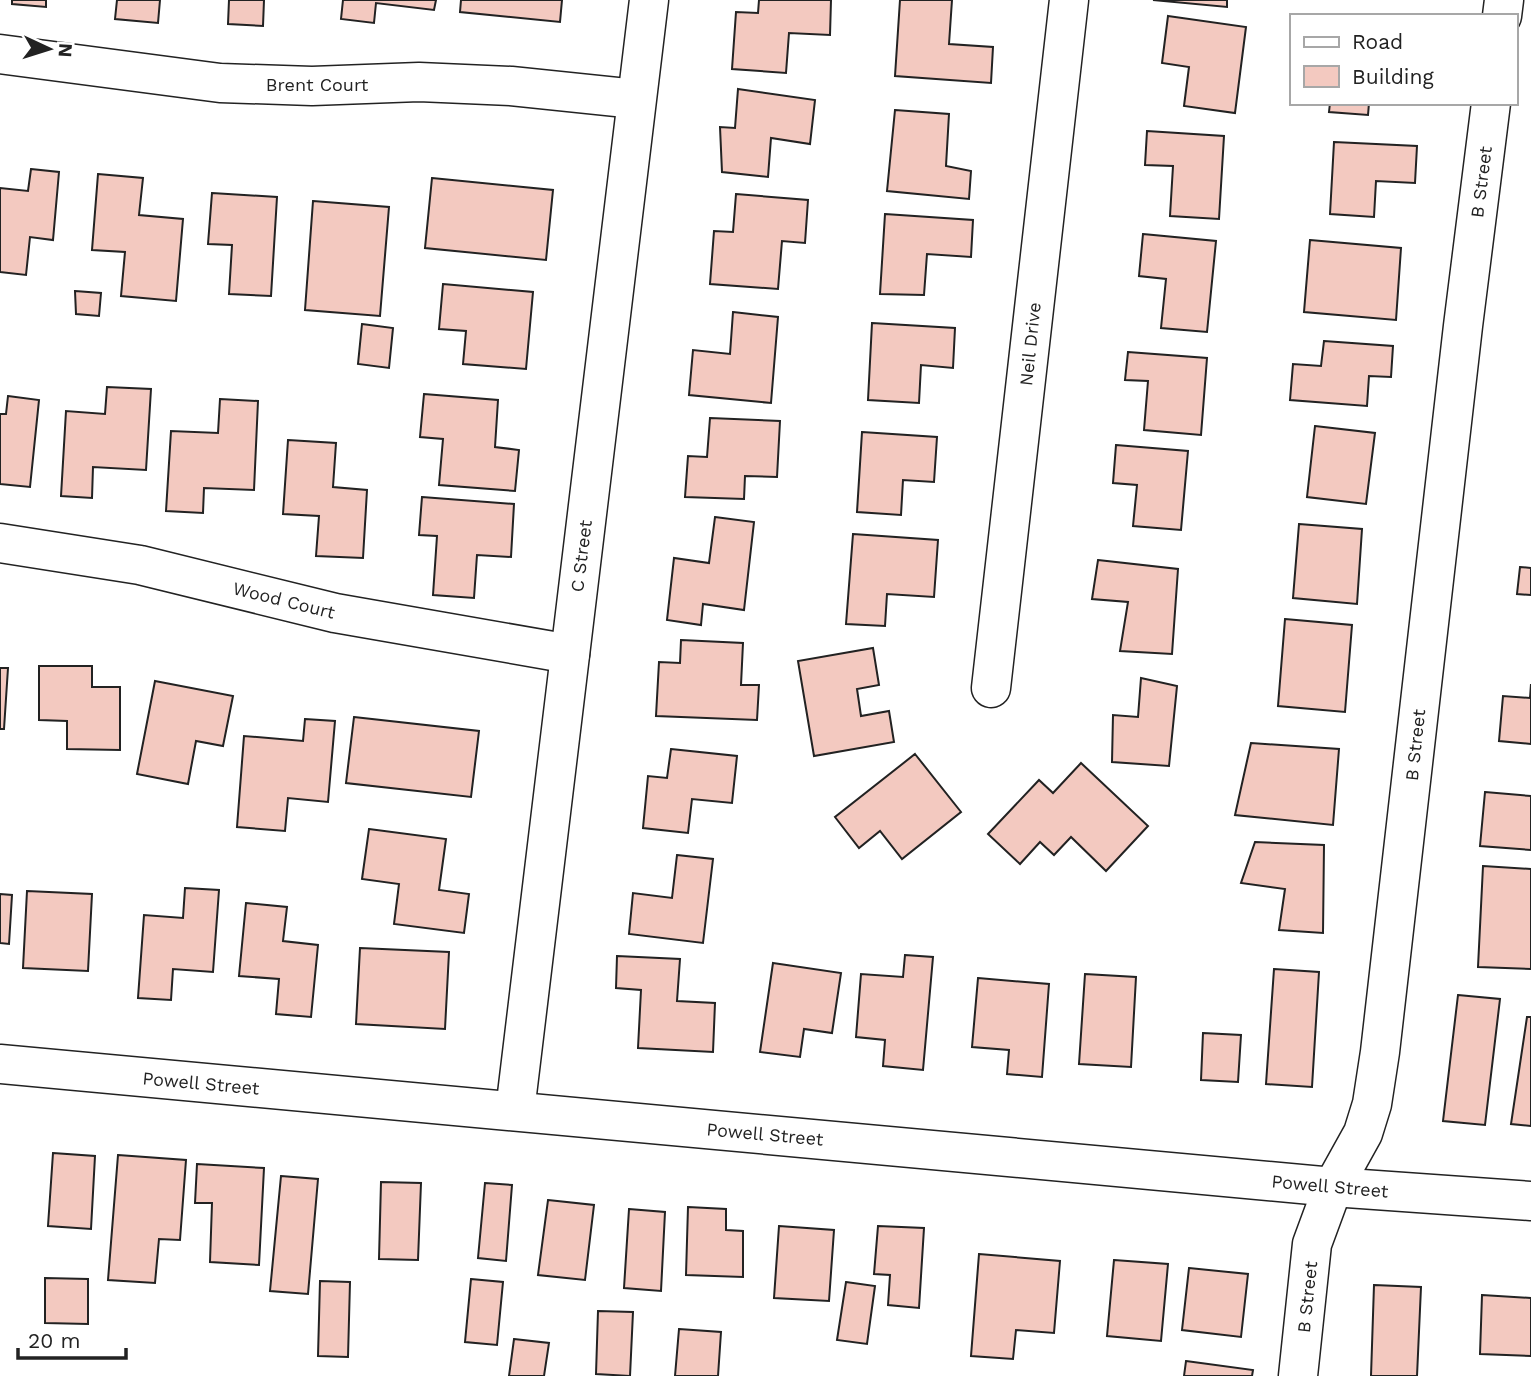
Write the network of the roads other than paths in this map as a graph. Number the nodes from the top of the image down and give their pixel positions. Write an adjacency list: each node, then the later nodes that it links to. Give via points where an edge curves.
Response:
1 (649, 0): 4 (street, C Street)
2 (1069, 0): 8 (street, Neil Drive)
3 (0, 54): 4 (street, Brent Court, via 220,83 445,83)
4 (636, 99): 7 (street, C Street)
5 (1491, 105): 11 (street, B Street, via 1380,1052 1363,1133)
6 (0, 543): 7 (street, Wood Court, via 140,565 335,613)
7 (570, 654): 10 (street, C Street)
8 (991, 688)
9 (0, 1065): 10 (street, Powell Street)
10 (515, 1111): 11 (street, Powell Street)
11 (1333, 1187): 12 (street, Powell Street); 13 (street, B Street, via 1312,1244)
12 (1531, 1201)
13 (1298, 1376)

